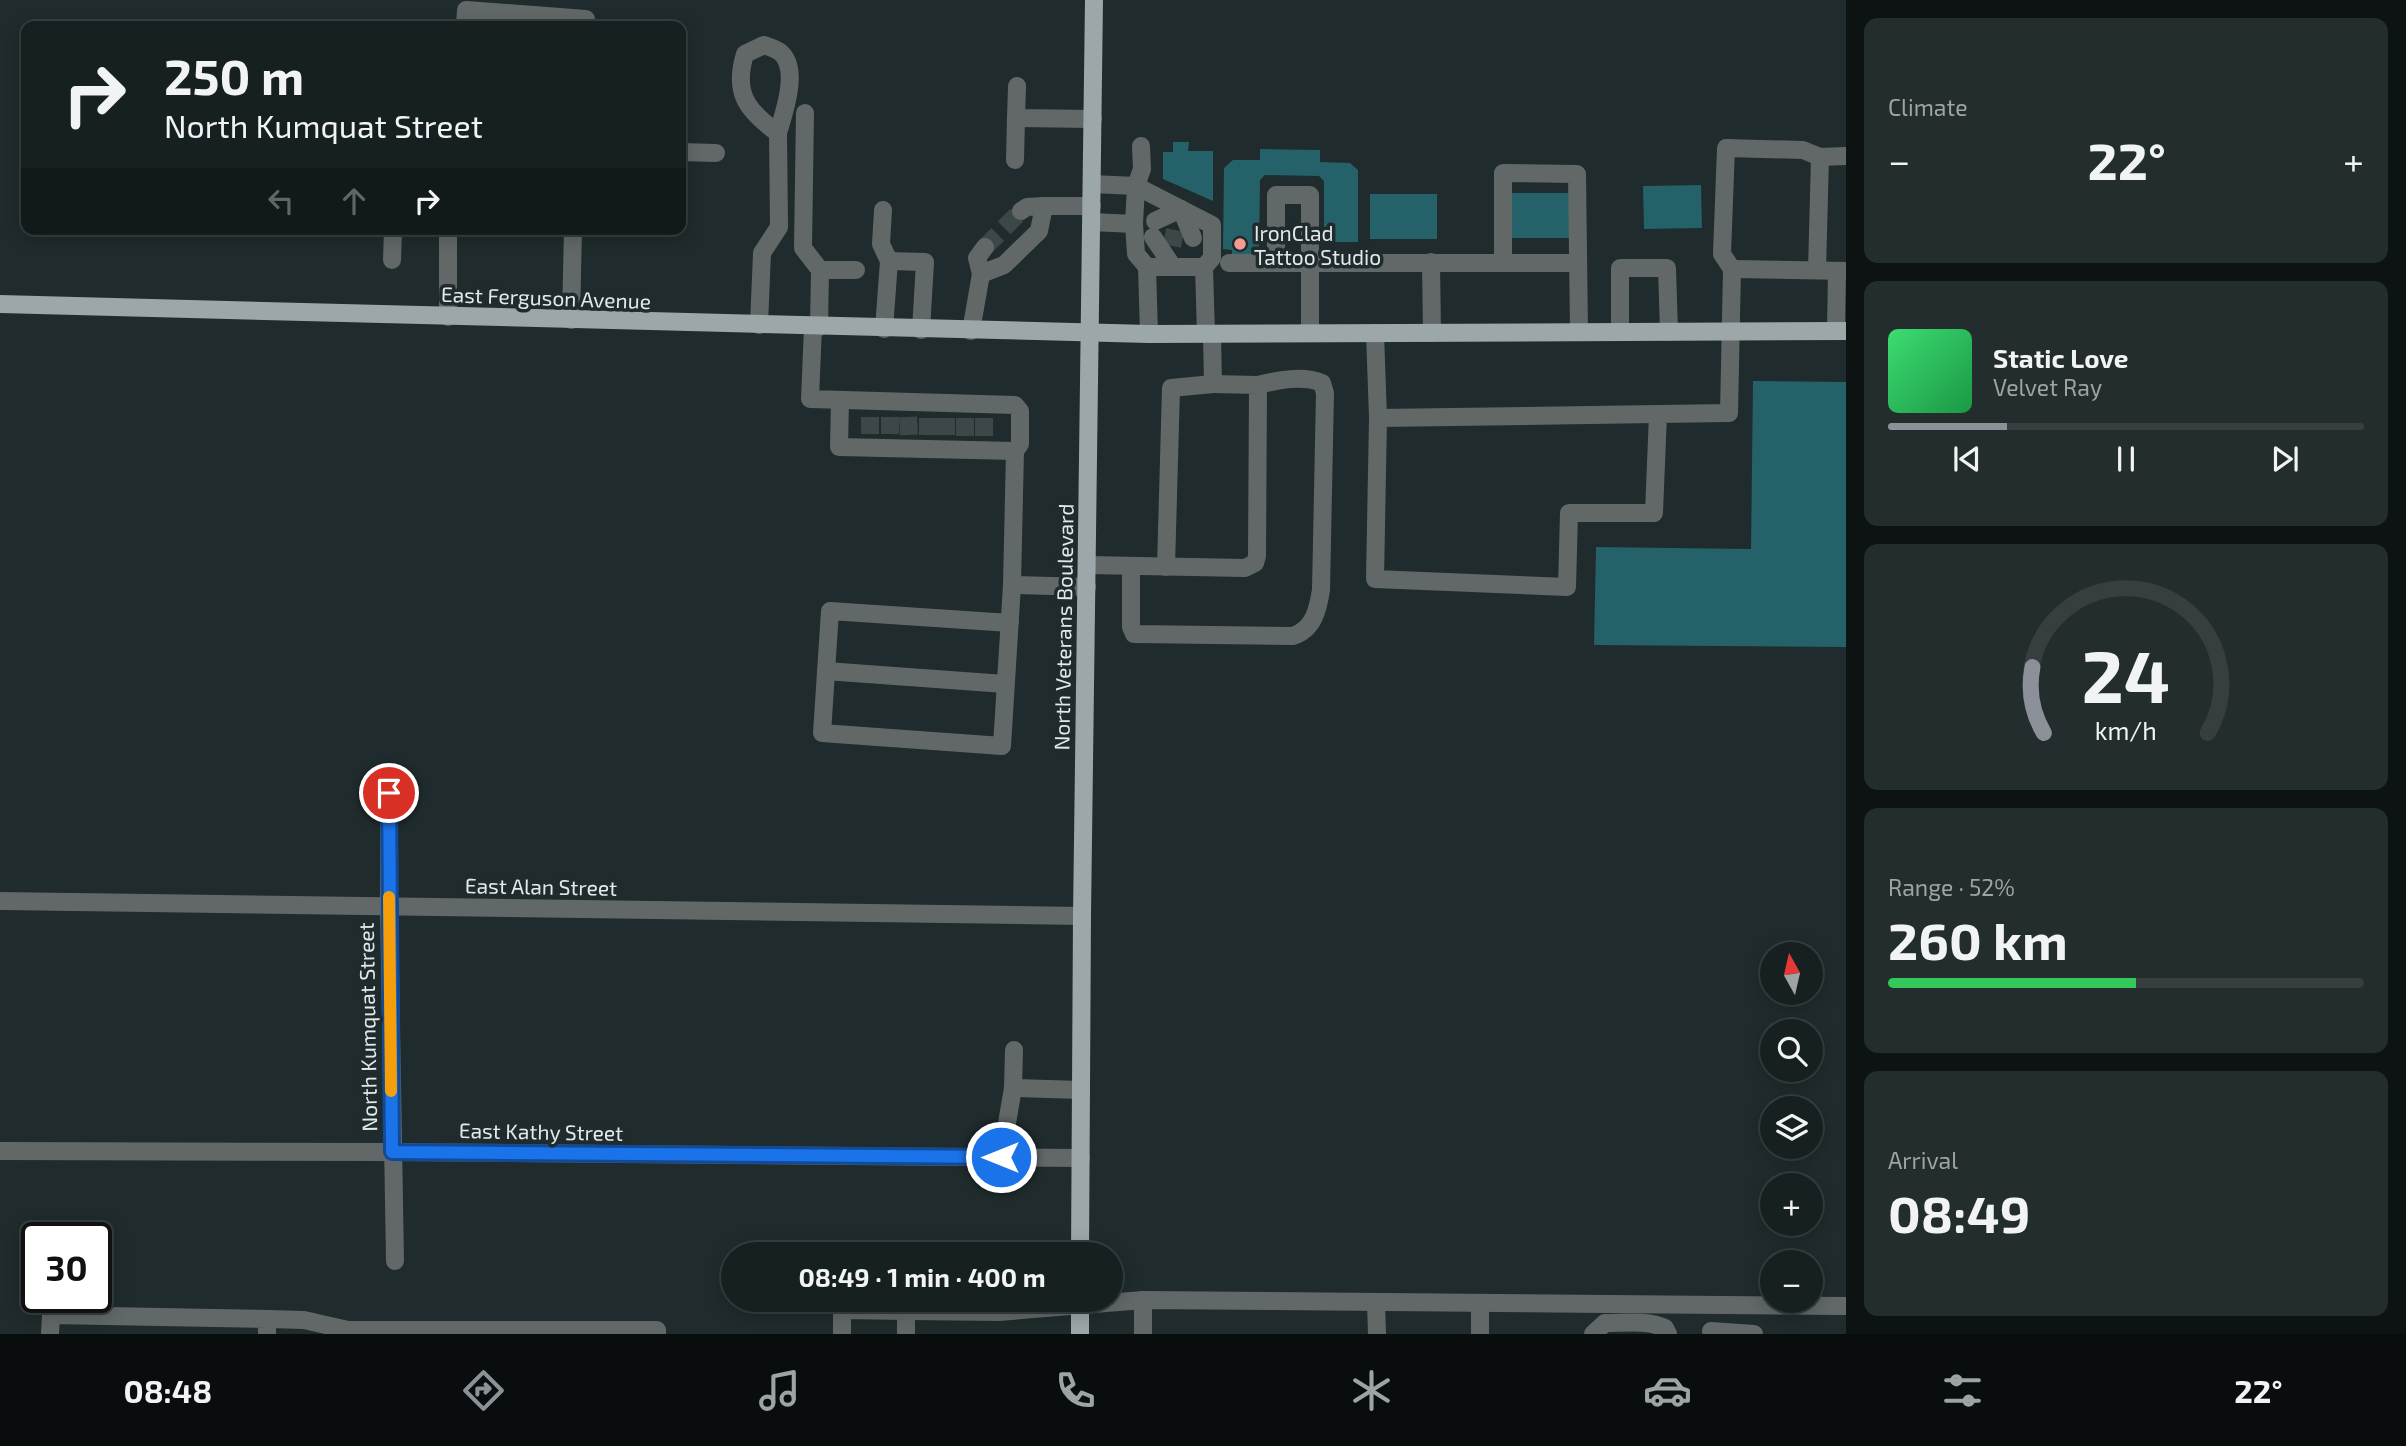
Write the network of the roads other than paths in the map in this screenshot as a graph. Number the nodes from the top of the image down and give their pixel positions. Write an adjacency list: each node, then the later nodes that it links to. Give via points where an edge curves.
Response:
1 (1094, 0): 7 (main road, North Veterans Boulevard)
2 (465, 21): 3 (street, via 466,10)
3 (586, 21)
4 (1017, 86): 6 (street)
5 (804, 113): 39 (street, via 803,248)
6 (1016, 118): 7 (street); 14 (street)
7 (1093, 119): 15 (main road, North Veterans Boulevard)
8 (778, 133): 8 (street, via 758,118 744,98 738,73 744,54 764,45 782,53 789,68 789,97); 47 (street, via 779,227 762,253)
9 (1141, 146): 16 (street, via 1142,169)
10 (686, 152): 11 (street)
11 (716, 153)
12 (1846, 156): 13 (street)
13 (1820, 157): 38 (street, via 1803,150 1726,148 1722,254); 41 (street)
14 (1014, 160)
15 (1092, 184): 16 (street); 21 (main road, North Veterans Boulevard)
16 (1136, 186): 18 (street); 22 (street)
17 (1044, 206): 20 (street, via 1027,206); 21 (street); 43 (street, via 1039,232 1004,265)
18 (1181, 209): 36 (street, via 1173,238); 36 (street, via 1191,245); 36 (street, via 1154,229); 37 (street, via 1212,225 1212,258)
19 (883, 210): 28 (street, via 881,244)
20 (1021, 211)
21 (1092, 214): 22 (street); 57 (main road, North Veterans Boulevard)
22 (1135, 224): 35 (street, via 1136,254)
23 (393, 235): 27 (street)
24 (448, 235): 45 (street)
25 (573, 235): 46 (street)
26 (985, 247): 43 (street, via 977,258)
27 (393, 260)
28 (889, 261): 49 (street); 50 (street, via 925,262)
29 (1276, 262): 30 (street); 30 (street, via 1276,195 1310,195); 33 (street)
30 (1309, 262): 31 (street); 58 (street)
31 (1431, 262): 32 (street); 60 (street)
32 (1503, 262): 34 (street); 34 (street, via 1503,173 1577,174)
33 (1229, 263)
34 (1578, 263): 54 (street)
35 (1147, 267): 36 (street); 61 (street)
36 (1173, 267): 37 (street)
37 (1204, 267): 62 (street)
38 (1732, 269): 41 (street); 52 (street)
39 (820, 270): 40 (street); 48 (street)
40 (856, 270)
41 (1817, 270): 42 (street)
42 (1842, 271): 53 (street)
43 (981, 274): 51 (street)
44 (0, 304): 45 (main road, East Ferguson Avenue)
45 (448, 317): 46 (main road, East Ferguson Avenue)
46 (571, 320): 47 (main road, East Ferguson Avenue)
47 (759, 325): 48 (main road, East Ferguson Avenue)
48 (816, 327): 49 (main road, East Ferguson Avenue); 65 (street, via 810,399)
49 (884, 329): 50 (main road, East Ferguson Avenue)
50 (921, 330): 51 (main road, East Ferguson Avenue)
51 (971, 331): 57 (main road, East Ferguson Avenue)
52 (1731, 331): 53 (main road, East Ferguson Avenue); 56 (main road, East Ferguson Avenue); 66 (street, via 1730,413)
53 (1841, 331)
54 (1579, 332): 55 (main road, East Ferguson Avenue); 60 (main road, East Ferguson Avenue)
55 (1620, 332): 56 (main road, East Ferguson Avenue); 56 (street, via 1620,268 1667,268)
56 (1669, 332)
57 (1090, 333): 61 (main road, East Ferguson Avenue); 75 (main road, North Veterans Boulevard)
58 (1310, 333): 59 (main road, East Ferguson Avenue); 62 (main road, East Ferguson Avenue)
59 (1375, 333): 60 (main road, East Ferguson Avenue); 67 (street)
60 (1432, 333)
61 (1149, 334): 62 (main road, East Ferguson Avenue)
62 (1209, 334): 63 (street)
63 (1213, 384): 64 (street); 77 (street, via 1171,388)
64 (1258, 385): 76 (street, via 1279,379 1315,380 1322,383 1325,393 1321,590 1310,625 1293,636 1134,634); 77 (street, via 1255,562 1245,568)
65 (840, 400): 68 (street); 68 (street, via 839,447)
66 (1658, 414): 67 (street); 67 (street, via 1654,513 1569,513 1567,587 1375,579)
67 (1378, 418)
68 (870, 425): 69 (street); 69 (street)
69 (890, 425): 70 (street); 70 (street)
70 (909, 426): 71 (street); 71 (street)
71 (937, 426): 72 (street); 72 (street)
72 (966, 427): 73 (street); 73 (street)
73 (984, 427): 74 (street); 74 (street, via 1015,405 1020,411 1020,444)
74 (1015, 452): 78 (street)
75 (1087, 565): 76 (street); 79 (main road, North Veterans Boulevard)
76 (1131, 566): 77 (street)
77 (1166, 567)
78 (1012, 585): 79 (street); 80 (street)
79 (1087, 587): 86 (main road, North Veterans Boulevard)
80 (1010, 623): 81 (street, via 830,611); 82 (street)
81 (826, 671): 82 (street); 82 (street, via 822,733 1002,746)
82 (1005, 684)
83 (389, 793): 85 (street, North Kumquat Street)
84 (0, 901): 85 (street, East Alan Street)
85 (388, 907): 86 (street, East Alan Street); 91 (street, North Kumquat Street)
86 (1082, 916): 89 (main road, North Veterans Boulevard)
87 (1014, 1051): 88 (street)
88 (1013, 1088): 89 (street); 92 (street)
89 (1081, 1090): 93 (main road, North Veterans Boulevard)
90 (0, 1151): 91 (street, East Kathy Street)
91 (392, 1152): 92 (street, East Kathy Street); 95 (street, North Kumquat Street)
92 (1001, 1157): 93 (street, East Kathy Street)
93 (1081, 1158): 94 (main road, North Veterans Boulevard)
94 (1080, 1242)
95 (395, 1261)
96 (1143, 1300): 97 (street); 98 (street); 114 (street)
97 (1123, 1301)
98 (1376, 1303): 99 (street); 115 (street)
99 (1480, 1304): 100 (street); 116 (street)
100 (1711, 1306): 101 (street); 108 (street)
101 (1846, 1306)
102 (842, 1312): 111 (street)
103 (906, 1312): 112 (street)
104 (1080, 1312): 113 (main road)
105 (267, 1326): 107 (street, via 304,1320); 109 (street, via 51,1315)
106 (1633, 1329): 117 (street, via 1605,1323); 118 (street, via 1654,1324)
107 (348, 1332): 110 (street, via 657,1330)
108 (1711, 1333): 119 (street)
109 (50, 1334)
110 (657, 1334)
111 (842, 1334)
112 (906, 1334)
113 (1080, 1334)
114 (1143, 1334)
115 (1377, 1334)
116 (1480, 1334)
117 (1593, 1334)
118 (1668, 1334)
119 (1754, 1334)

